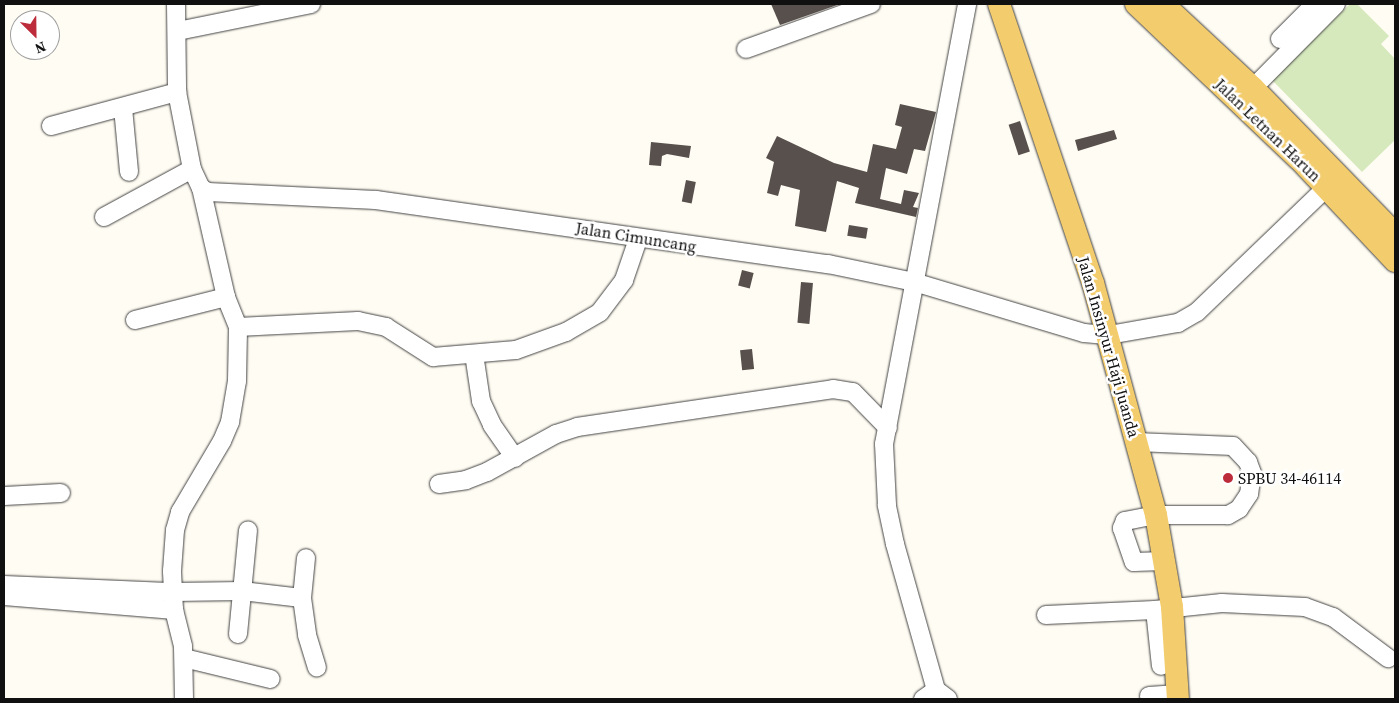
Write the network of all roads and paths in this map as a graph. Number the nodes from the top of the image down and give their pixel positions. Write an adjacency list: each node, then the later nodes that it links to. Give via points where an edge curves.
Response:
1 (176, 4): 11 (street)
2 (311, 4): 11 (street)
3 (871, 4): 13 (street)
4 (967, 4): 26 (street)
5 (999, 4): 10 (main road, Jalan Insinyur Haji Juanda)
6 (1136, 4): 15 (main road, Jalan Letnan Harun)
7 (1314, 4): 12 (street)
8 (1332, 5): 15 (street)
9 (1169, 6): 15 (main road, Jalan Letnan Harun)
10 (1008, 14): 30 (main road, Jalan Insinyur Haji Juanda)
11 (178, 31): 14 (street)
12 (1280, 39)
13 (746, 50)
14 (178, 92): 16 (street); 18 (street)
15 (1246, 95): 21 (main road, Jalan Letnan Harun); 23 (main road, Jalan Letnan Harun, via 1360,194)
16 (123, 108): 17 (street); 19 (street)
17 (51, 126)
18 (192, 170): 20 (street); 22 (street)
19 (129, 172)
20 (201, 188): 24 (street, Jalan Cimuncang, via 238,195 376,200 562,224); 27 (street)
21 (1326, 188): 25 (main road, Jalan Letnan Harun); 30 (street, Jalan Cimuncang, via 1197,312 1164,328)
22 (104, 217)
23 (1395, 234)
24 (638, 240): 26 (street, Jalan Cimuncang, via 828,264); 31 (street, via 618,289 588,322 533,345)
25 (1395, 261)
26 (914, 282): 30 (street, Jalan Cimuncang, via 1061,328); 32 (street)
27 (226, 297): 28 (street); 29 (street)
28 (135, 320)
29 (238, 327): 31 (street, via 358,321 386,327 427,355); 44 (street, via 237,381 230,422 213,459 180,512 172,571)
30 (1109, 335): 33 (main road, Jalan Insinyur Haji Juanda)
31 (474, 354): 34 (street, via 481,401 492,425)
32 (888, 428): 34 (street, via 853,392 833,389 577,427 556,434); 58 (street, via 884,444 887,505)
33 (1136, 442): 38 (main road, Jalan Insinyur Haji Juanda); 38 (street, via 1233,446 1240,451 1252,473 1249,494 1239,509 1228,515)
34 (515, 458): 35 (street, via 466,480)
35 (439, 484)
36 (61, 494): 37 (street)
37 (4, 496)
38 (1156, 515): 41 (main road, Jalan Insinyur Haji Juanda); 41 (street, via 1128,519 1122,528 1134,562)
39 (248, 530): 43 (street)
40 (306, 558): 48 (street)
41 (1164, 561): 49 (main road, Jalan Insinyur Haji Juanda)
42 (4, 585): 45 (street)
43 (242, 591): 44 (street); 48 (street); 52 (street)
44 (174, 592): 47 (street); 50 (street)
45 (39, 593): 46 (street); 47 (street)
46 (4, 596)
47 (93, 596): 50 (street)
48 (302, 598): 56 (street, via 307,636)
49 (1163, 609): 51 (street); 54 (street, via 1222,603 1311,608 1333,617); 55 (street); 60 (main road, Jalan Insinyur Haji Juanda)
50 (174, 610): 53 (street)
51 (1046, 614)
52 (238, 634)
53 (184, 658): 57 (street); 61 (street)
54 (1388, 658)
55 (1161, 666)
56 (317, 668)
57 (271, 678)
58 (936, 696)
59 (1149, 696): 60 (street)
60 (1178, 696)
61 (184, 699)

